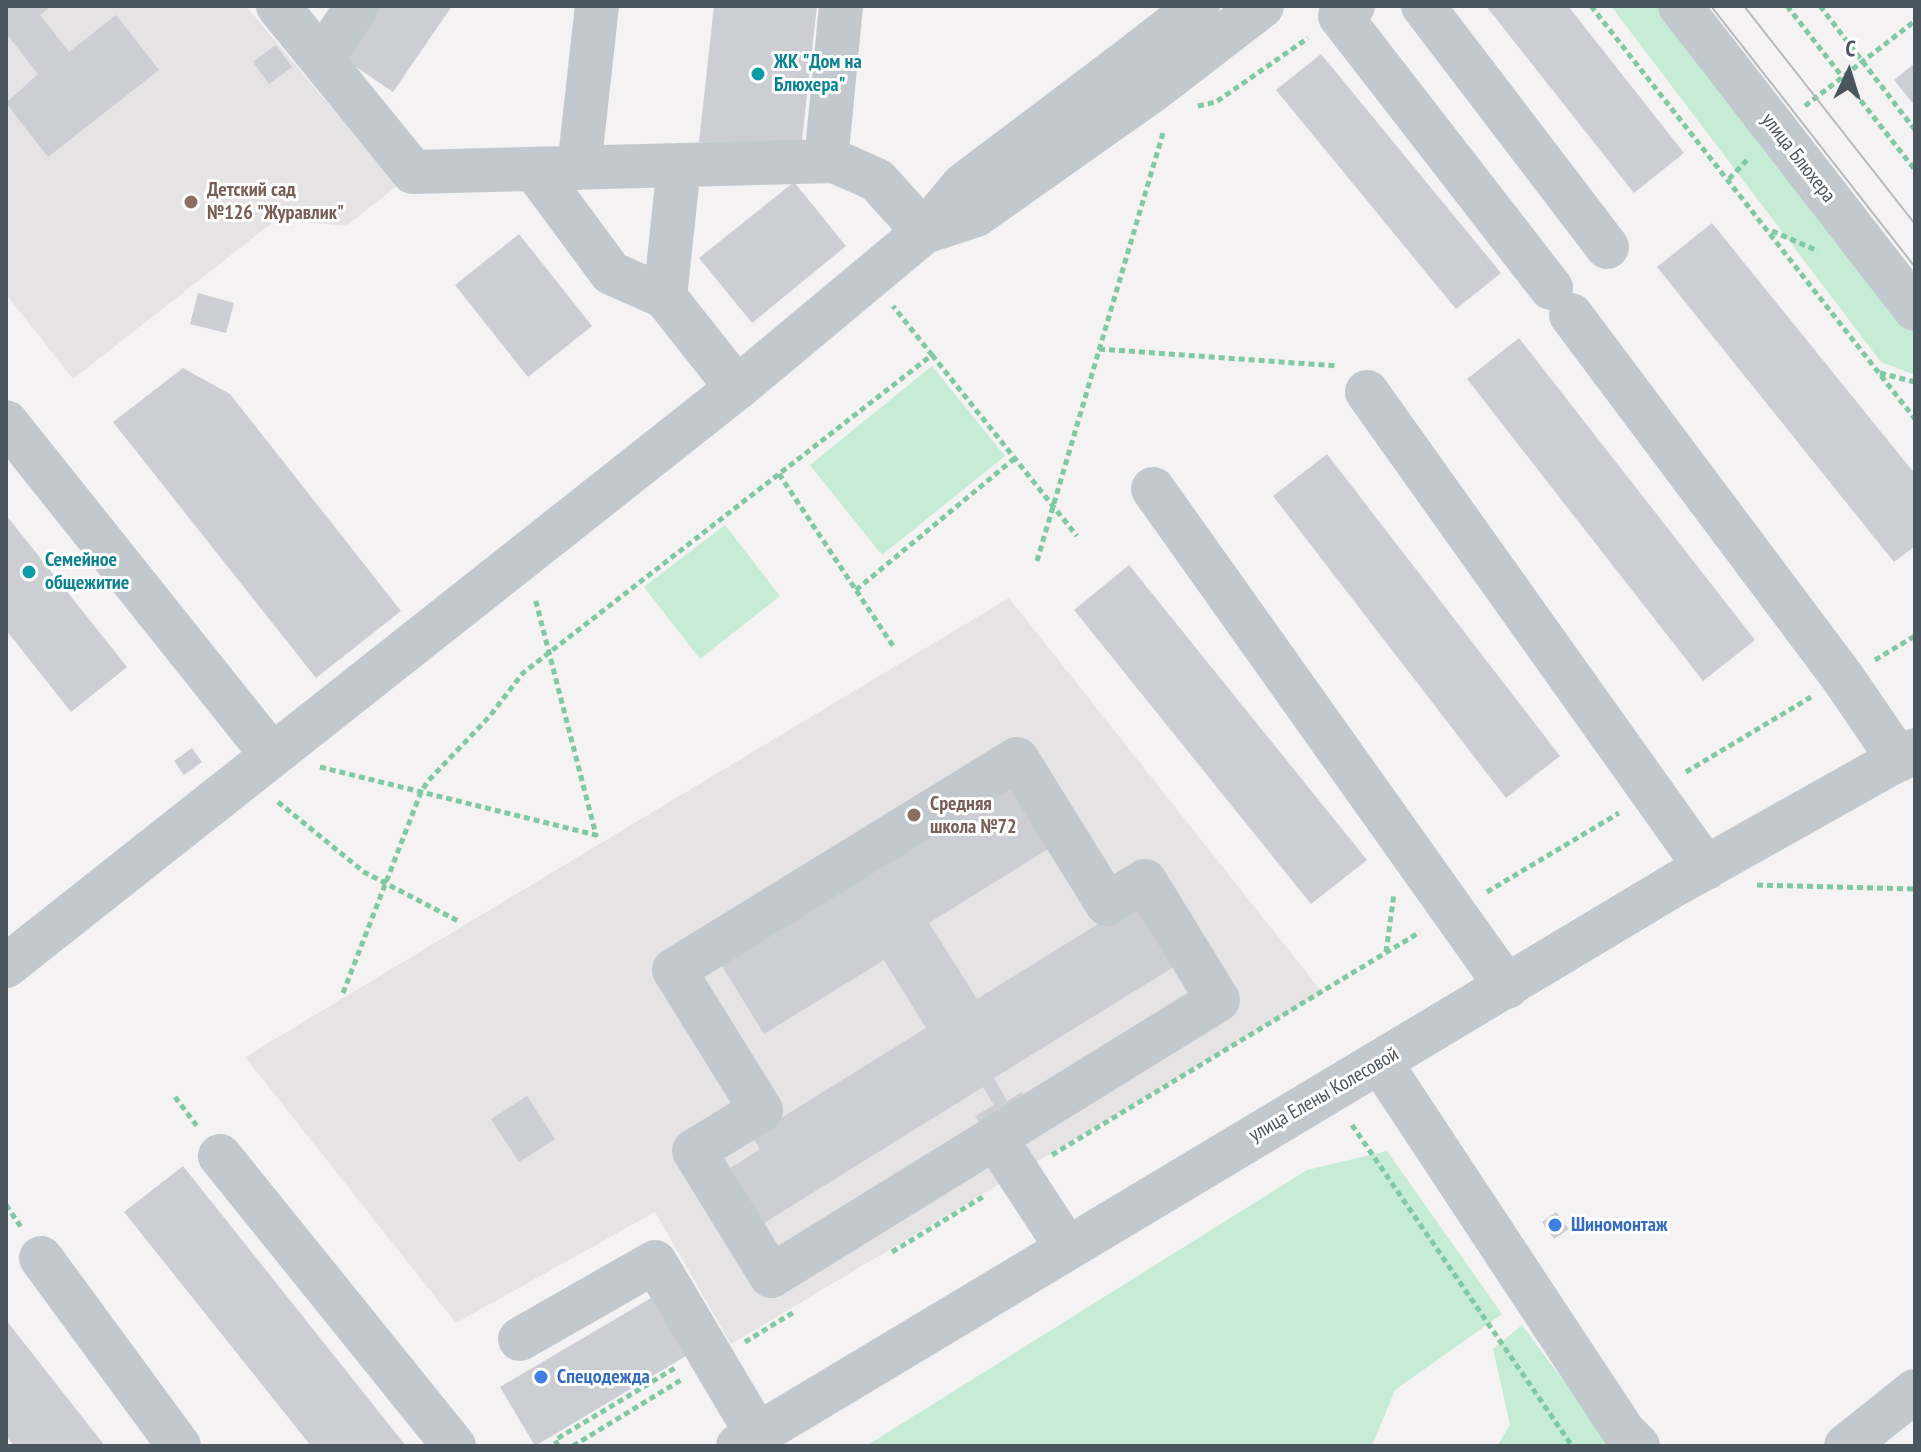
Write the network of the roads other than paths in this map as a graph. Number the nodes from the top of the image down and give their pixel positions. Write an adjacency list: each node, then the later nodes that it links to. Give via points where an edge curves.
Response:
1 (278, 6): 10 (street)
2 (357, 6): 10 (street)
3 (597, 6): 14 (street)
4 (841, 6): 12 (street)
5 (1198, 6): 11 (street)
6 (1262, 6): 11 (street)
7 (1423, 6): 17 (street)
8 (1680, 6): 19 (street, улица Блюхера)
9 (1346, 11): 24 (street, via 1843,678)
10 (322, 59): 15 (street, via 413,172)
11 (1149, 93): 16 (street, via 976,215)
12 (826, 161): 13 (street); 16 (street, via 877,180)
13 (679, 165): 14 (street); 18 (street)
14 (579, 168): 15 (street)
15 (534, 169): 18 (street, via 611,273)
16 (924, 232): 21 (street)
17 (1607, 247)
18 (665, 297): 21 (street)
19 (1915, 309)
20 (1358, 380): 26 (street)
21 (737, 388): 25 (street)
22 (6, 422): 25 (street)
23 (1153, 489): 28 (street)
24 (1907, 755): 26 (street, улица Елены Колесовой)
25 (259, 766): 27 (street)
26 (1706, 868): 28 (street, улица Елены Колесовой)
27 (6, 966)
28 (1507, 987): 29 (street, улица Елены Колесовой)
29 (1380, 1062): 32 (street, улица Елены Колесовой); 39 (street)
30 (995, 1138): 30 (street, via 1218,1000 1145,881 1107,904 1017,759 674,970 761,1110 694,1151 771,1276); 32 (street)
31 (220, 1156): 38 (street)
32 (1067, 1248): 36 (street, улица Елены Колесовой)
33 (41, 1258): 37 (street)
34 (520, 1339): 36 (street, via 655,1262 697,1362)
35 (1915, 1391): 40 (street)
36 (748, 1440)
37 (179, 1446)
38 (454, 1446)
39 (1638, 1446)
40 (1846, 1446)

